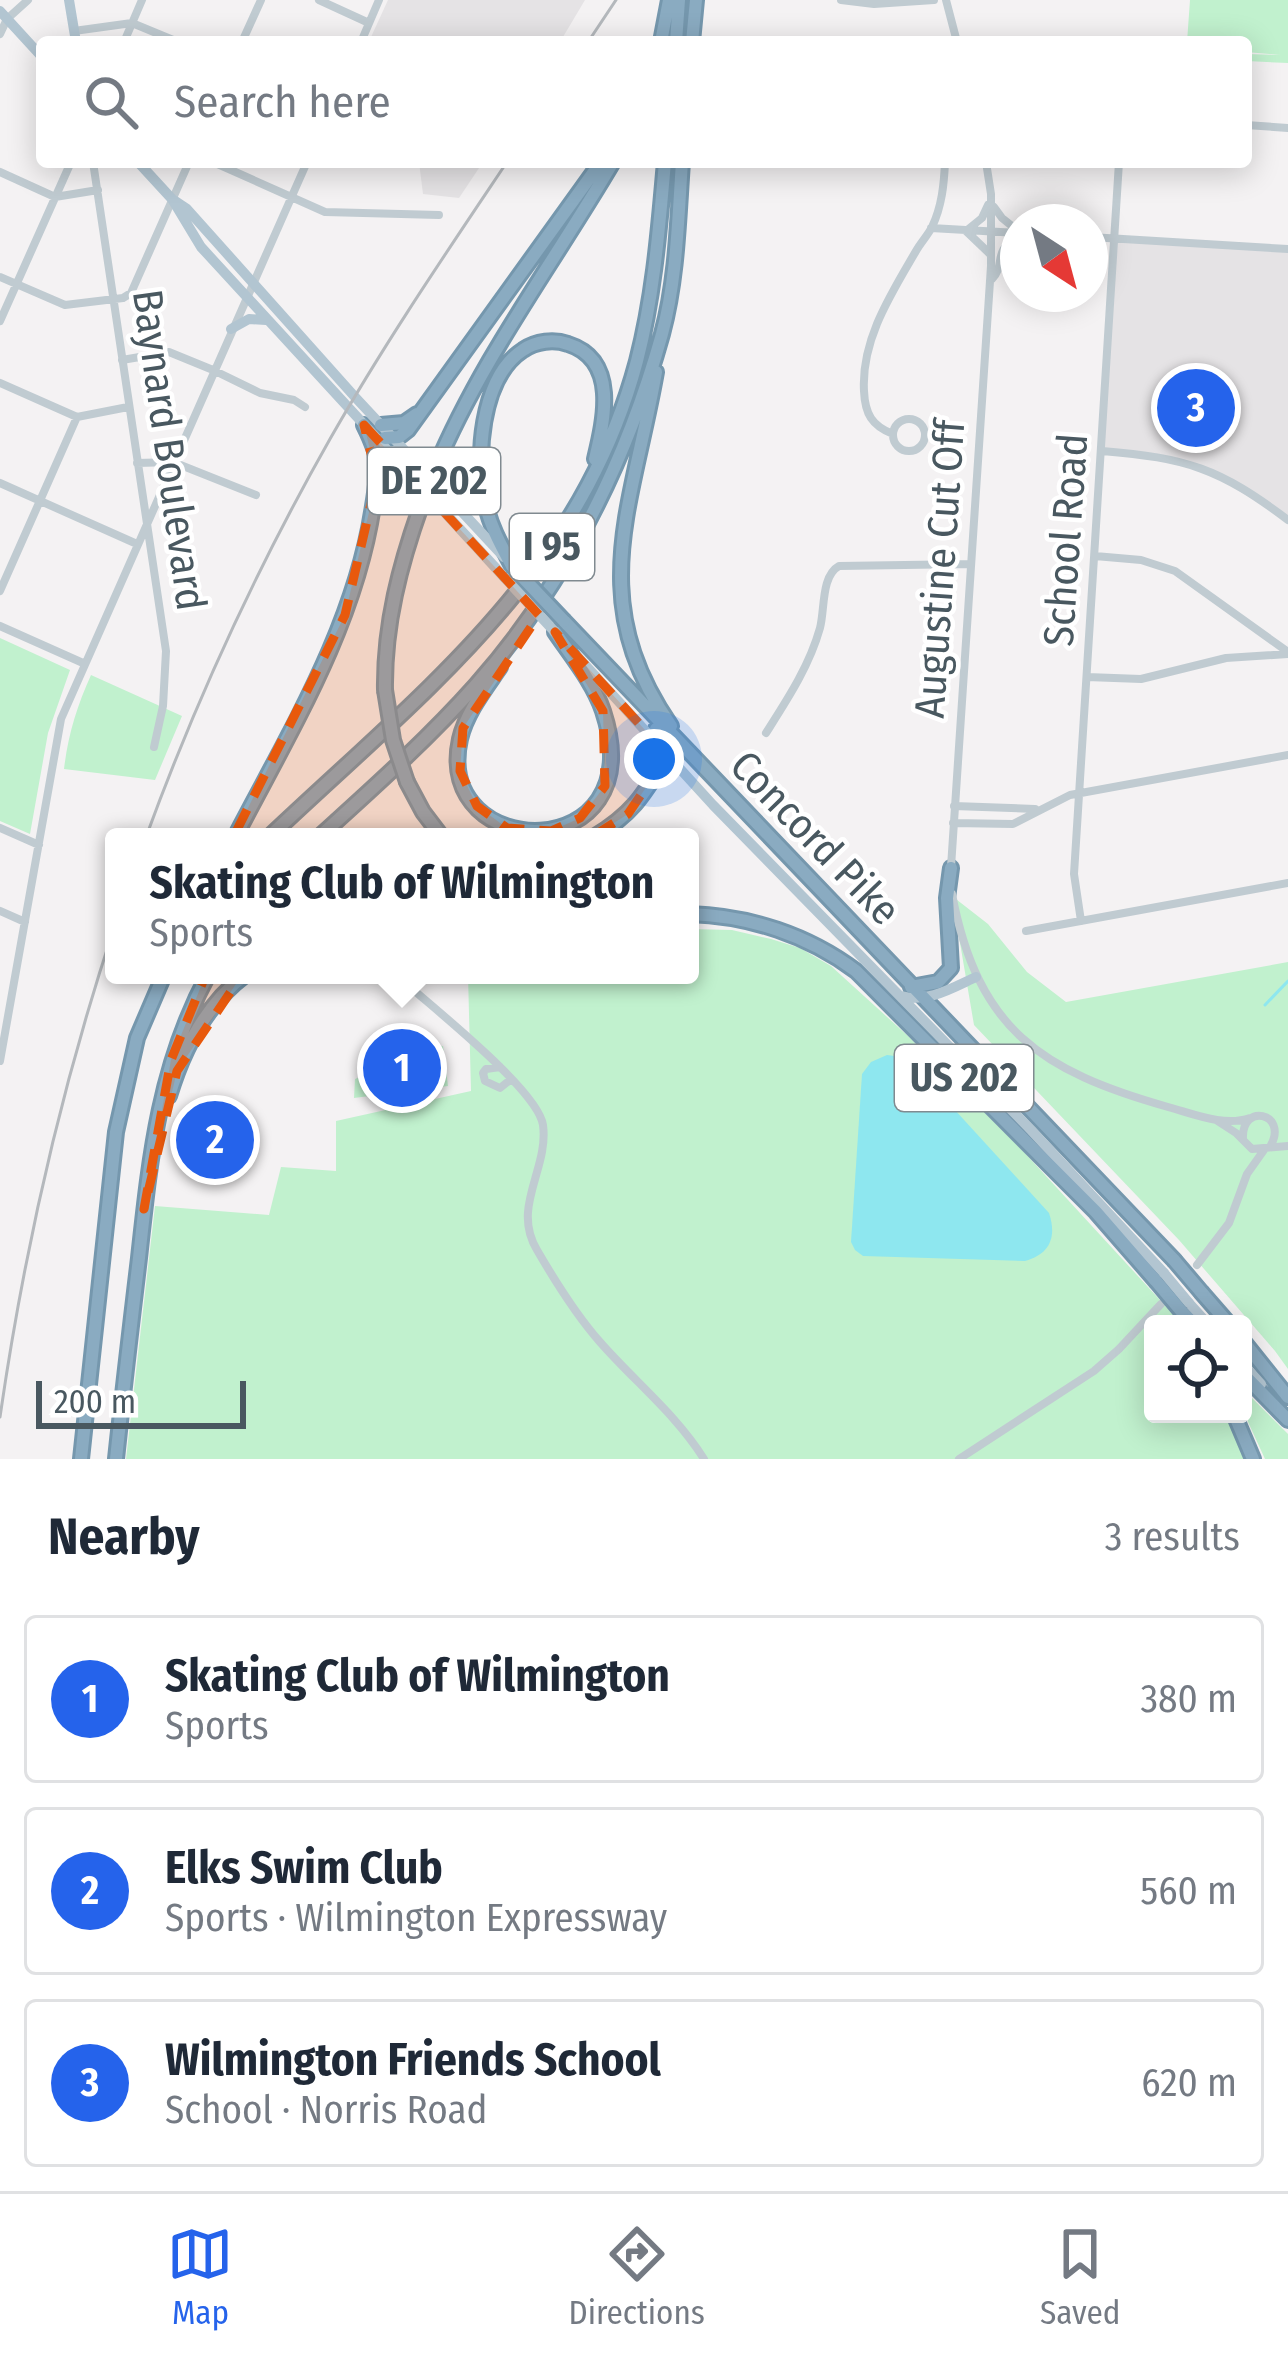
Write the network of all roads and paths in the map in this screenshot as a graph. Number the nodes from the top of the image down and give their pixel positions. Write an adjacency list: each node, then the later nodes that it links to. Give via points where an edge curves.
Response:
1 (28, 0): 13 (street)
2 (69, 0): 17 (main road)
3 (142, 0): 15 (street)
4 (261, 0): 20 (street)
5 (319, 0): 14 (street)
6 (379, 0): 14 (street)
7 (669, 0): 22 (highway)
8 (679, 0): 23 (highway)
9 (696, 0): 24 (highway)
10 (846, 0): 11 (street)
11 (934, 0)
12 (946, 0): 25 (street)
13 (3, 15): 16 (street); 26 (main road)
14 (369, 22): 21 (street)
15 (132, 23): 17 (street); 18 (street); 19 (street)
16 (0, 34)
17 (75, 36)
18 (127, 36)
19 (163, 36)
20 (245, 36)
21 (363, 36)
22 (662, 36)
23 (676, 36)
24 (693, 36)
25 (955, 36)
26 (36, 51)
27 (1252, 125): 28 (street)
28 (1288, 128)
29 (68, 168): 44 (street)
30 (94, 168): 43 (street, Baynard Boulevard)
31 (144, 168): 47 (main road, DE 202)
32 (186, 168): 47 (street)
33 (226, 168): 45 (street)
34 (305, 168): 45 (street)
35 (597, 168): 77 (highway, via 408,430)
36 (610, 168): 113 (highway, bridge, via 454,424 404,555 385,690 407,782)
37 (664, 168): 91 (highway, I 95, via 650,300 626,397 592,480)
38 (682, 168): 68 (highway, I 95)
39 (945, 168): 50 (street)
40 (987, 168): 46 (street, Augustine Cut Off)
41 (1119, 168): 55 (street, School Road)
42 (0, 172): 44 (street)
43 (98, 190): 44 (street); 64 (street, Baynard Boulevard)
44 (56, 196): 62 (street)
45 (292, 198): 49 (street, via 335,214); 61 (street)
46 (991, 198): 48 (street); 51 (street); 52 (street, Augustine Cut Off)
47 (172, 199): 61 (main road, DE 202); 63 (main road, DE 202, via 201,247); 64 (street, via 131,293)
48 (1000, 214)
49 (439, 215)
50 (932, 228): 51 (street); 78 (street, via 872,332 866,359 870,419)
51 (966, 231): 52 (street); 58 (street)
52 (992, 233): 53 (street); 58 (street, Augustine Cut Off)
53 (1000, 233)
54 (1108, 238): 55 (street)
55 (1114, 238): 56 (street); 79 (street, School Road)
56 (1288, 249)
57 (1000, 253): 60 (street)
58 (992, 257): 60 (street, Augustine Cut Off)
59 (0, 277): 62 (street)
60 (990, 279): 90 (street, Augustine Cut Off)
61 (254, 282): 63 (street); 72 (main road, DE 202)
62 (16, 285): 64 (street, via 64,305); 65 (street)
63 (246, 296): 66 (main road, DE 202); 67 (street); 77 (main road, via 261,301)
64 (113, 299): 69 (street, Baynard Boulevard)
65 (0, 321)
66 (270, 321): 67 (main road, via 249,319); 72 (main road, DE 202)
67 (231, 329): 70 (street)
68 (663, 331): 87 (highway, I 95, via 622,450); 104 (highway, US 202, via 623,538 620,601 640,675)
69 (122, 359): 70 (street, via 169,352); 73 (street, Baynard Boulevard)
70 (213, 370): 74 (street); 80 (street)
71 (0, 383): 75 (street)
72 (351, 402): 76 (main road, Concord Pike / DE 202); 77 (main road, Concord Pike / DE 202)
73 (129, 407): 75 (street); 81 (street, Baynard Boulevard)
74 (304, 407)
75 (77, 417): 84 (street)
76 (364, 425): 92 (main road, Concord Pike / DE 202); 110 (highway, via 377,478 360,568 323,665)
77 (386, 434): 92 (main road, Concord Pike / DE 202)
78 (893, 434): 78 (street, via 908,451 925,435 909,419)
79 (1102, 451): 85 (street, via 1199,467); 89 (street, School Road)
80 (173, 462): 81 (street); 83 (street); 86 (street)
81 (137, 463): 86 (street, Baynard Boulevard)
82 (0, 483): 84 (street)
83 (256, 495)
84 (40, 501): 88 (street); 93 (street)
85 (1288, 520)
86 (146, 525): 88 (street); 101 (street, Baynard Boulevard, via 166,651)
87 (577, 543): 112 (highway, I 95, via 475,686); 114 (highway, via 460,738 471,798)
88 (137, 544): 97 (street)
89 (1095, 556): 96 (street, via 1175,571); 98 (street, School Road)
90 (970, 564): 100 (street, via 833,568 810,655); 106 (street, Augustine Cut Off)
91 (540, 565): 92 (highway, via 593,464 605,409 594,362 553,342 512,360 484,427 485,504); 111 (highway, I 95, via 475,641)
92 (508, 572): 95 (highway, Concord Pike / DE 202, bridge)
93 (0, 591)
94 (0, 626): 97 (street)
95 (560, 627): 99 (highway, Concord Pike / DE 202); 102 (main road, Concord Pike / DE 202); 115 (highway, via 598,699 610,768 602,794)
96 (1288, 653): 98 (street, via 1141,679)
97 (83, 663): 117 (street, via 58,727)
98 (1087, 677): 105 (street, School Road)
99 (622, 685): 102 (highway); 104 (highway, Concord Pike / DE 202)
100 (766, 733)
101 (154, 747)
102 (668, 755): 116 (highway, via 636,806); 131 (main road, Concord Pike / DE 202)
103 (1288, 755): 105 (street)
104 (692, 757): 130 (highway, Concord Pike / US 202)
105 (1080, 794): 107 (street); 122 (street, School Road, via 1074,874)
106 (954, 806): 107 (street); 108 (street, Augustine Cut Off)
107 (1042, 808): 108 (street, via 1013,824)
108 (953, 823): 118 (street, Augustine Cut Off)
109 (0, 828): 117 (street)
110 (240, 828)
111 (278, 828)
112 (329, 828)
113 (435, 828)
114 (513, 828)
115 (557, 828)
116 (609, 828)
117 (39, 845): 123 (street)
118 (951, 868): 125 (street, Augustine Cut Off); 130 (highway, via 951,968 938,982)
119 (1288, 883): 122 (street)
120 (0, 911): 123 (street)
121 (699, 918): 146 (highway, US 202, via 772,927 865,979)
122 (1081, 921): 124 (street)
123 (26, 922): 133 (street)
124 (1026, 931)
125 (976, 976): 132 (main road); 137 (street, Augustine Cut Off, via 1007,1022 1066,1071)
126 (160, 984): 158 (highway, via 137,1038 116,1132)
127 (204, 984): 144 (highway, via 166,1076)
128 (236, 984): 144 (highway, via 194,1033 177,1072)
129 (410, 986): 134 (street)
130 (911, 987): 132 (highway, Concord Pike / US 202)
131 (898, 995): 132 (main road); 146 (main road, Concord Pike / DE 202, via 1122,1225)
132 (922, 998): 149 (highway, Concord Pike / US 202, bridge)
133 (0, 1061)
134 (500, 1067): 135 (street); 135 (street, via 486,1069 485,1081 500,1088)
135 (510, 1080): 160 (street, via 543,1125 526,1214 532,1243 596,1338)
136 (1250, 1118): 137 (street); 138 (street); 140 (street)
137 (1214, 1119): 140 (street)
138 (1273, 1122): 139 (street); 142 (street)
139 (1288, 1136)
140 (1244, 1142): 142 (street); 143 (street)
141 (1288, 1146): 142 (street)
142 (1267, 1148): 143 (street)
143 (1247, 1174): 145 (street, via 1229,1223)
144 (144, 1209): 159 (highway)
145 (1197, 1265)
146 (1160, 1277): 148 (highway, US 202, bridge)
147 (1161, 1304): 161 (street, via 1094,1371)
148 (1187, 1315)
149 (1221, 1315)
150 (1252, 1349): 154 (highway)
151 (1252, 1351): 155 (highway)
152 (1252, 1375): 156 (main road)
153 (1252, 1383): 156 (highway)
154 (1288, 1384)
155 (1288, 1397)
156 (1288, 1418)
157 (1238, 1423): 162 (highway)
158 (81, 1459)
159 (116, 1459)
160 (704, 1459)
161 (959, 1459)
162 (1253, 1459)

